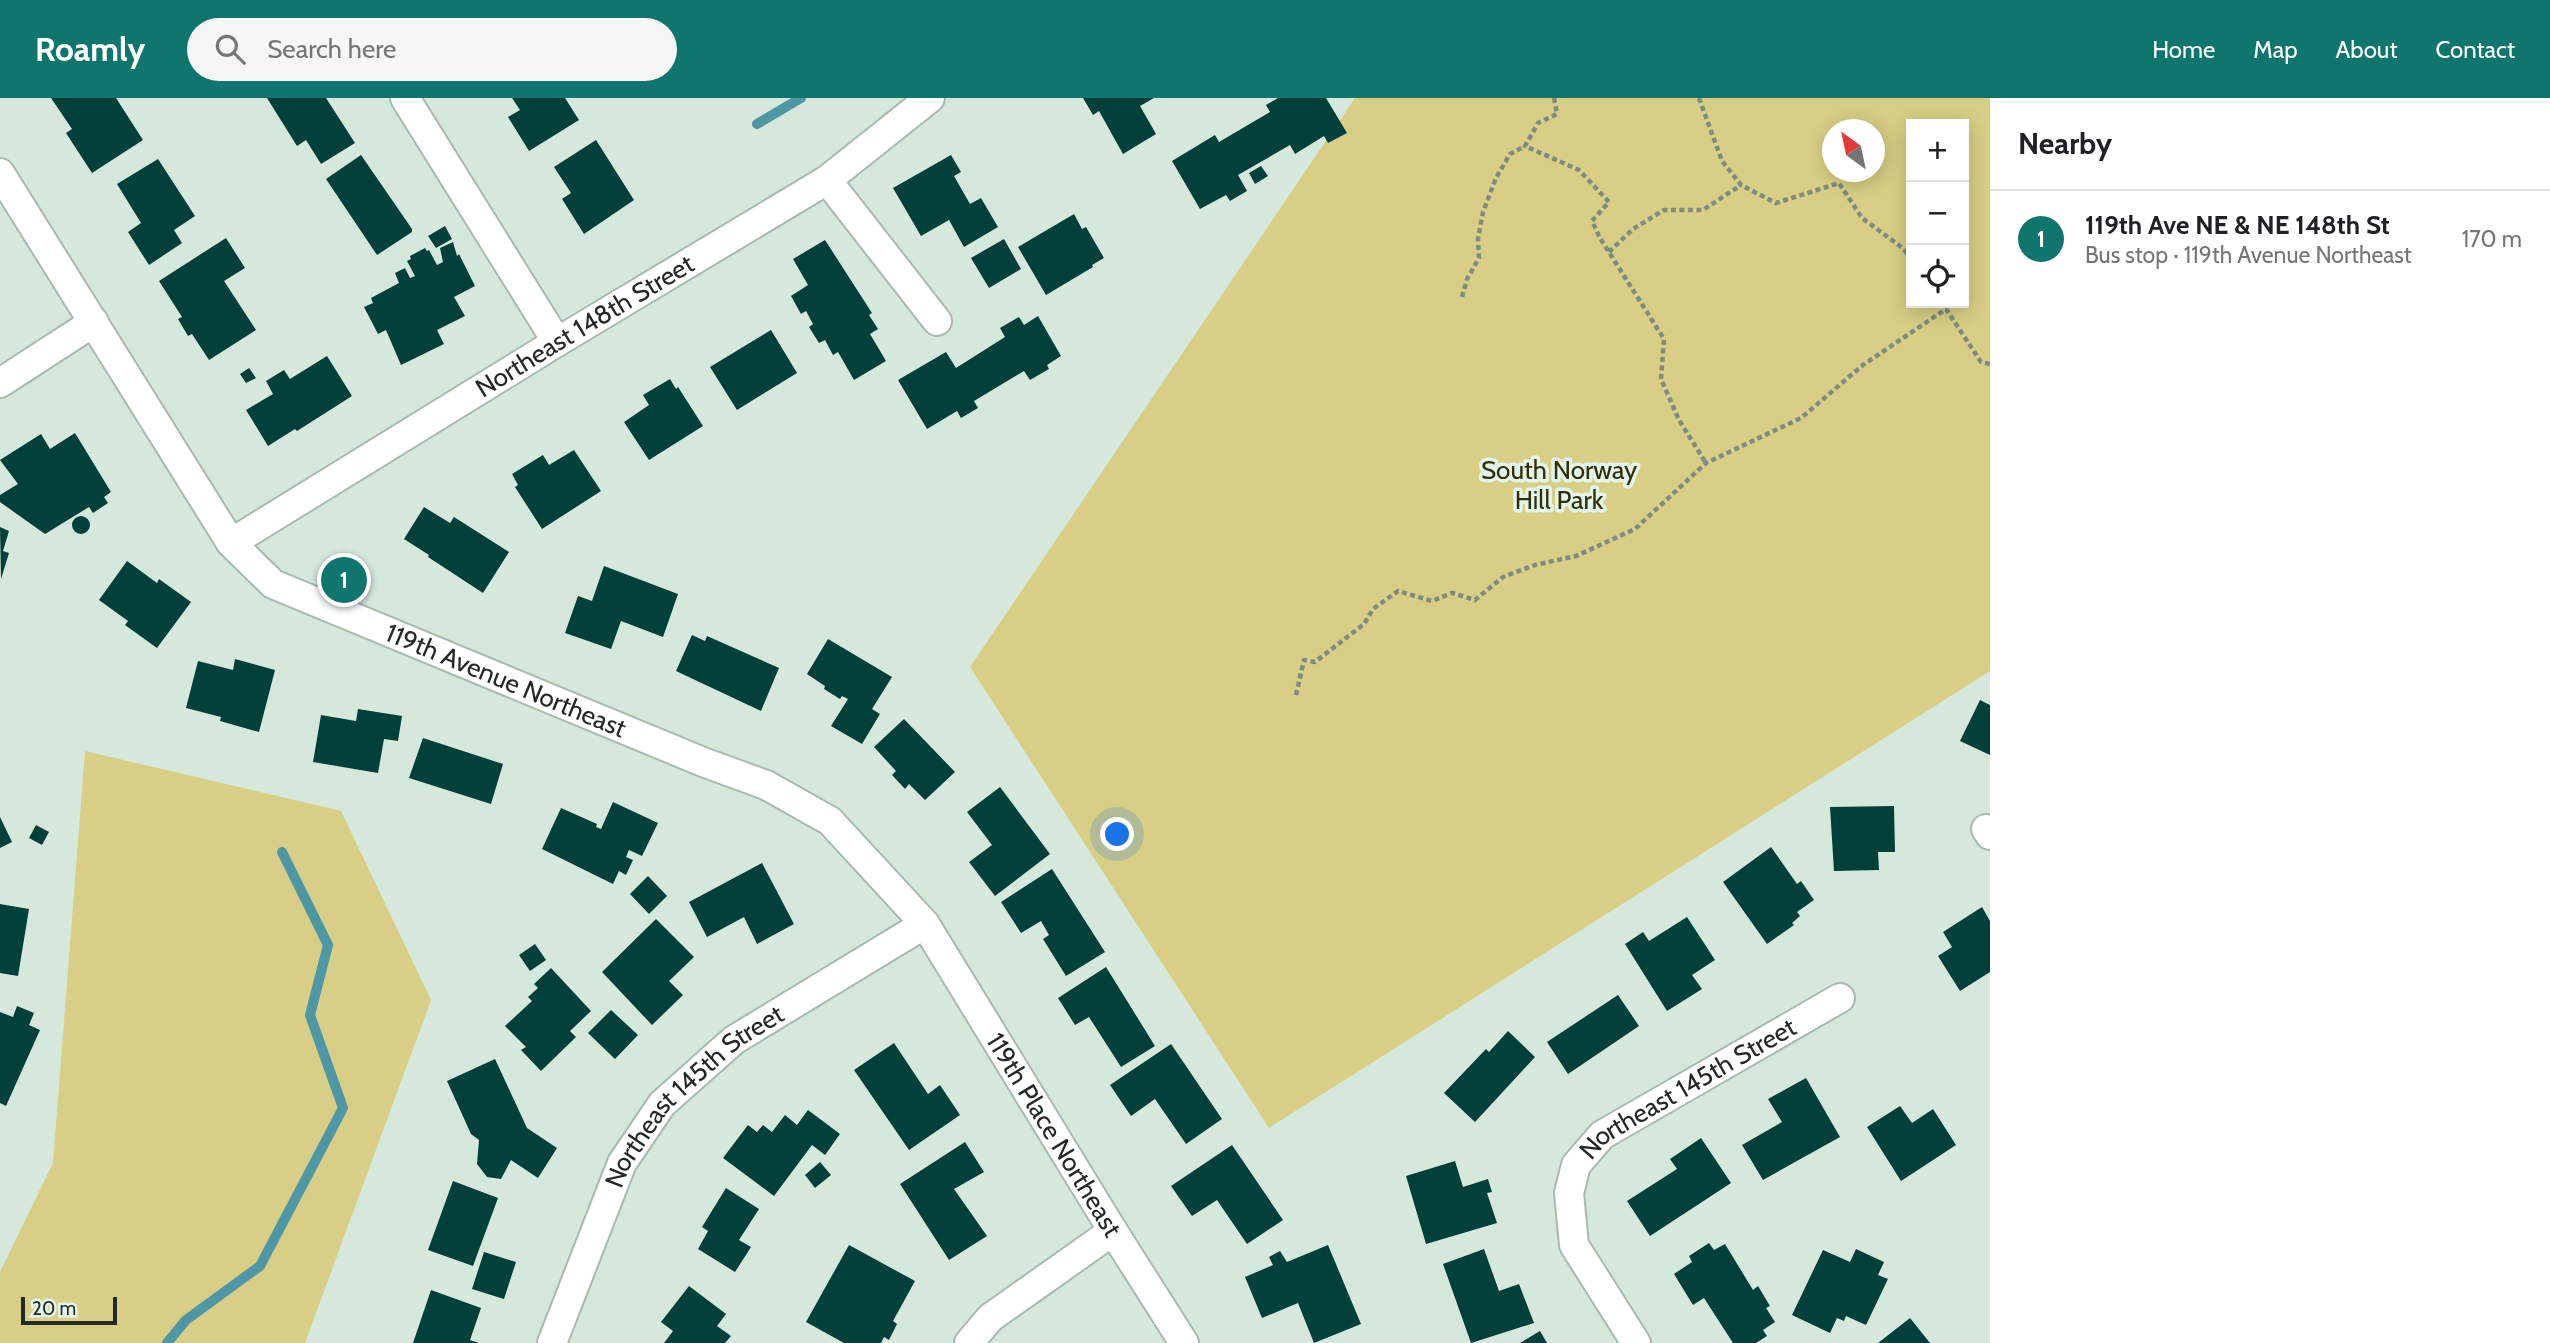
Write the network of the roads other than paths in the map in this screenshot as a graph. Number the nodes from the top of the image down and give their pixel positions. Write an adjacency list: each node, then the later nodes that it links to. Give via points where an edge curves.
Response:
1 (405, 98): 7 (street)
2 (930, 98): 4 (street, Northeast 148th Street)
3 (0, 173): 5 (street, 119th Avenue Northeast)
4 (827, 180): 6 (street); 7 (street, Northeast 148th Street)
5 (93, 321): 8 (street); 9 (street, 119th Avenue Northeast)
6 (937, 321)
7 (557, 342): 9 (street, Northeast 148th Street)
8 (0, 383)
9 (231, 543): 10 (street, 119th Avenue Northeast, via 273,584 766,785 830,821)
10 (925, 924): 12 (street, 119th Place Northeast); 13 (street, Northeast 145th Street, via 734,1040 662,1104 622,1163)
11 (1840, 999): 16 (street, Northeast 145th Street, via 1602,1135 1576,1165 1569,1193 1574,1245)
12 (1113, 1231): 14 (street, via 990,1318); 15 (street, 119th Place Northeast)
13 (552, 1343)
14 (969, 1343)
15 (1184, 1343)
16 (1636, 1343)

